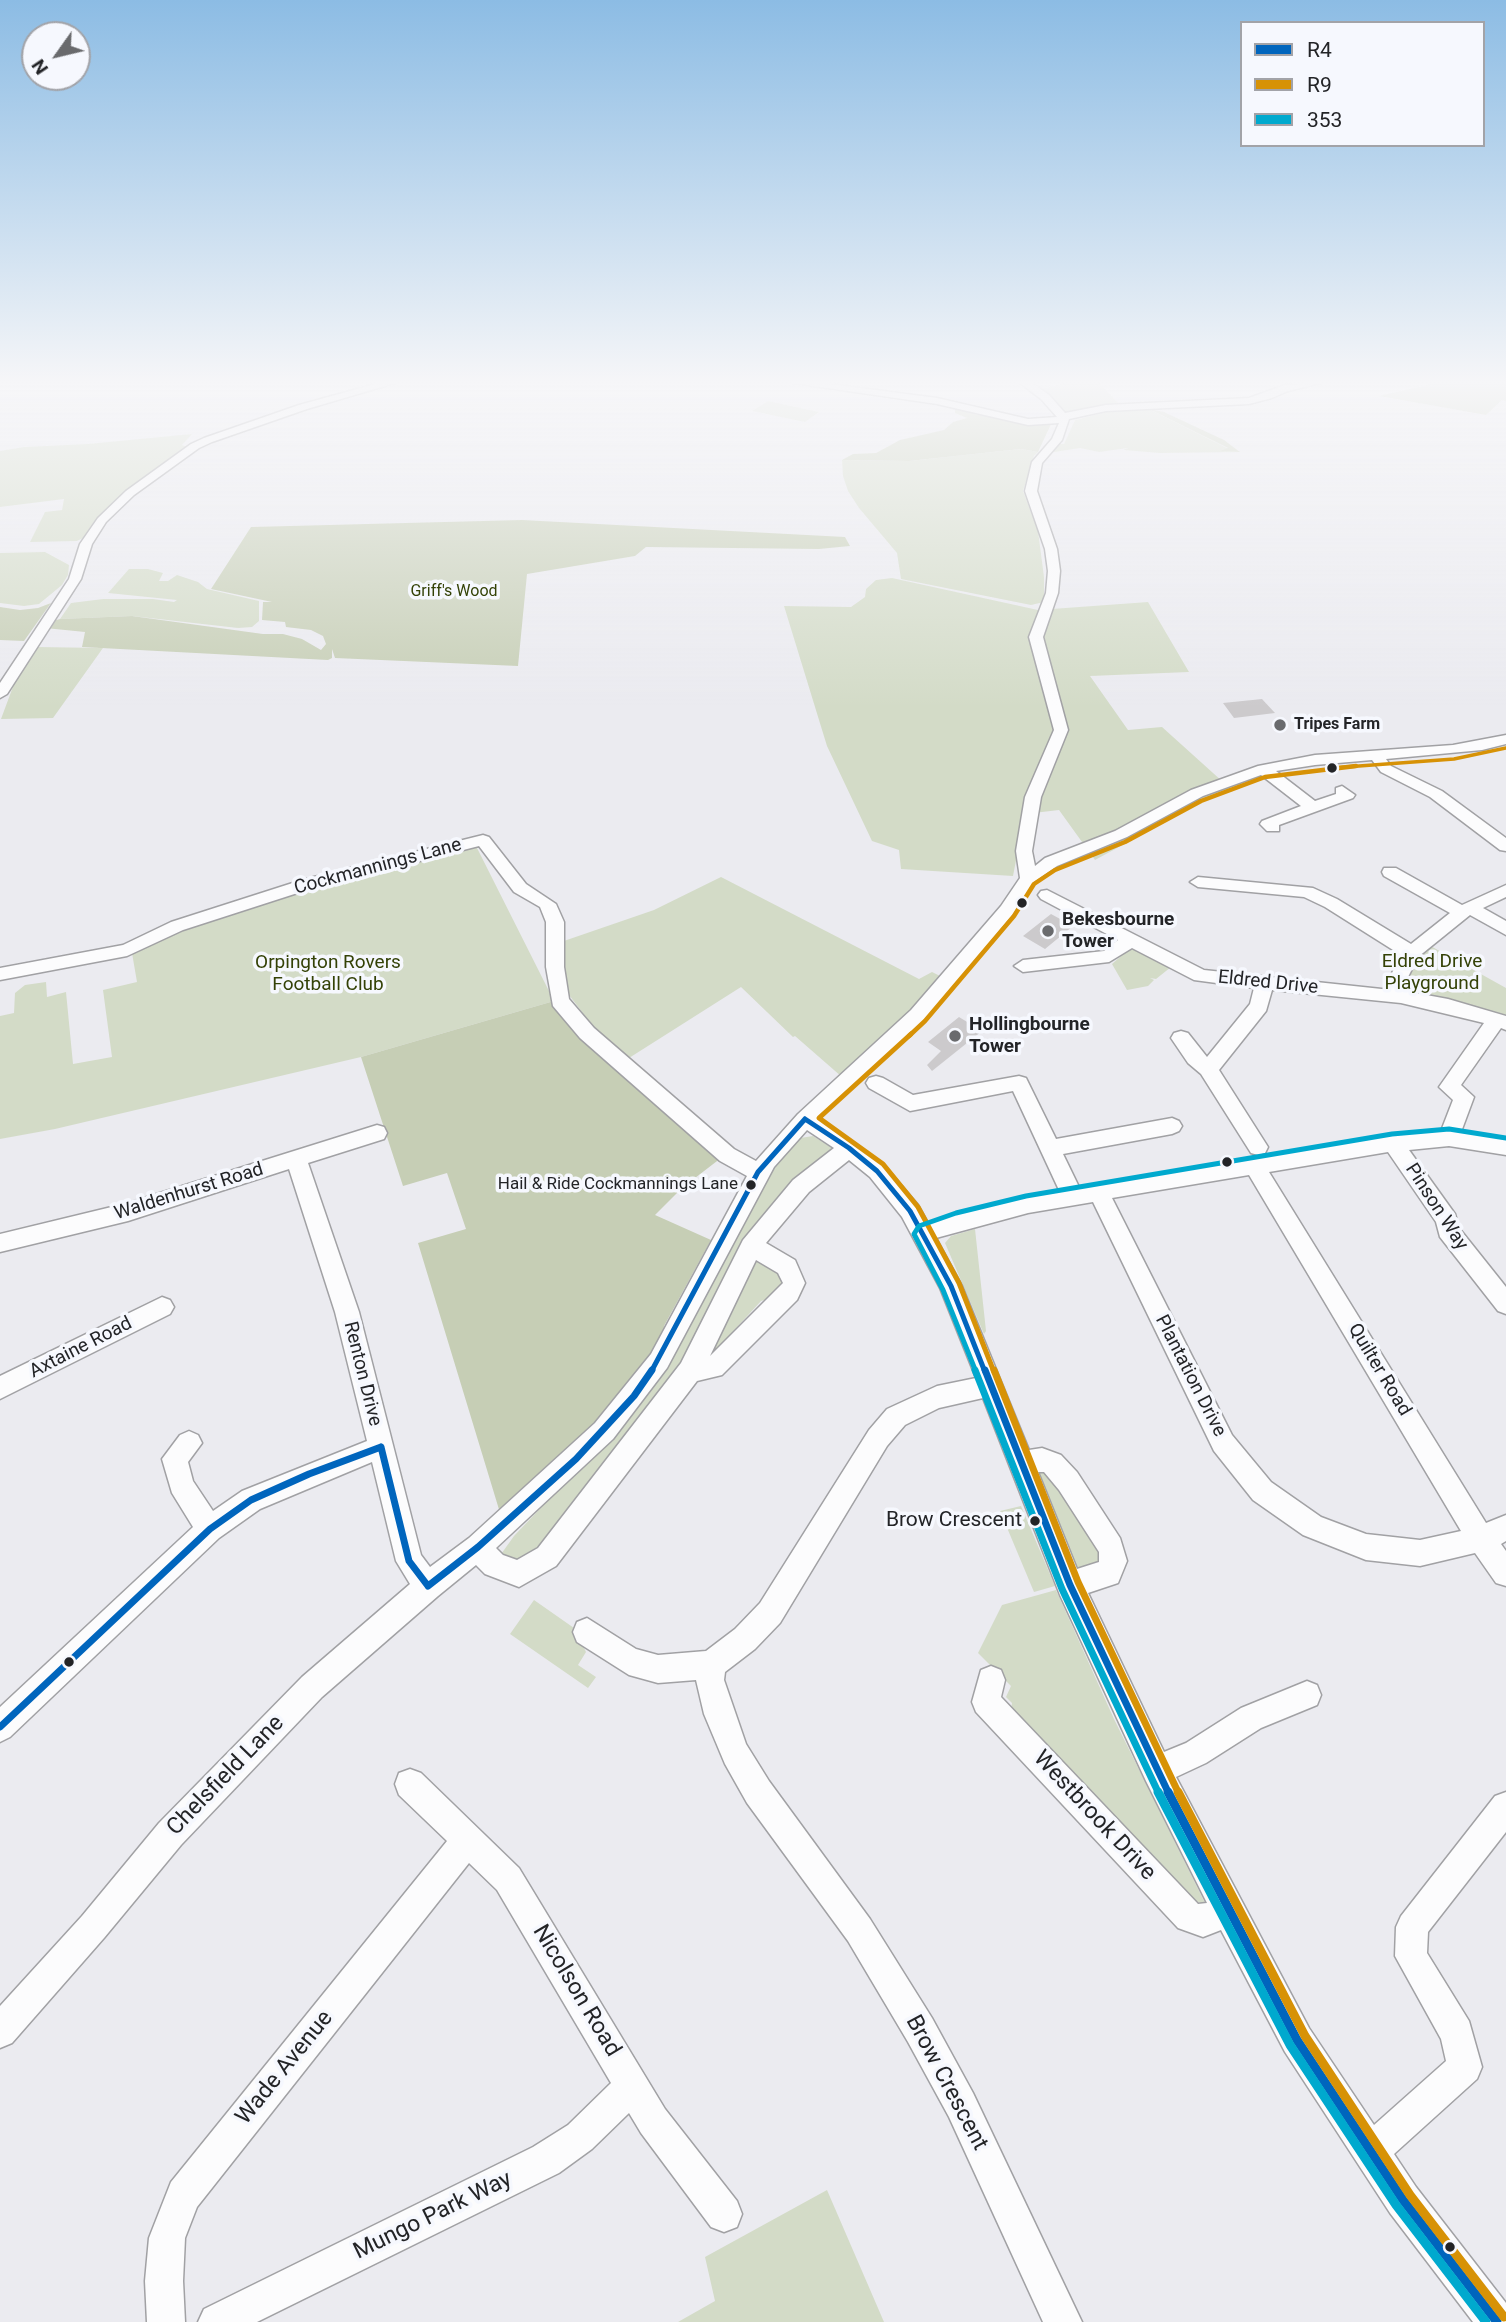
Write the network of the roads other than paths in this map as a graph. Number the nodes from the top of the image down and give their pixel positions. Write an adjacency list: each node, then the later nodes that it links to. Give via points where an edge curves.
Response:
1 (132, 491): 3 (street, via 102,520 86,544 75,579)
2 (1031, 491): 11 (street, via 1054,571 1052,593 1036,637 1061,730 1032,797)
3 (0, 694)
4 (1506, 739): 5 (street, Chelsfield Lane, via 1453,750)
5 (1376, 756): 6 (street, Chelsfield Lane); 10 (street, via 1386,769 1436,794)
6 (1263, 769): 8 (street); 12 (street, Chelsfield Lane, via 1197,793 1121,834)
7 (1342, 791): 8 (street, via 1347,795)
8 (1313, 808): 9 (street, via 1268,824)
9 (1273, 828)
10 (1506, 846)
11 (1024, 851): 12 (street); 14 (street)
12 (1051, 862): 14 (street, Chelsfield Lane)
13 (1390, 872): 18 (street)
14 (1028, 878): 30 (street, Chelsfield Lane, via 918,1015)
15 (1198, 882): 21 (street, via 1307,892)
16 (1506, 890): 18 (street)
17 (1047, 895): 20 (street, Eldred Drive)
18 (1466, 910): 19 (street); 21 (street)
19 (1506, 929)
20 (1132, 939): 22 (street, via 1109,956); 24 (street, Eldred Drive, via 1200,976)
21 (1412, 953): 25 (street, via 1399,977)
22 (1023, 966)
23 (0, 974): 40 (street, Cockmannings Lane, via 127,950 177,926 308,884 483,840 520,888 547,904 555,922 560,1001 587,1032 717,1146)
24 (1264, 982): 25 (street, Eldred Drive); 28 (street, via 1259,1006)
25 (1401, 997): 26 (street, Eldred Drive)
26 (1501, 1022): 33 (street, via 1449,1087 1464,1097)
27 (1181, 1038): 28 (street, Quilter Road)
28 (1208, 1069): 38 (street, Quilter Road)
29 (876, 1083): 37 (street, via 910,1103 1020,1083)
30 (805, 1119): 35 (street); 40 (street, Chelsfield Lane)
31 (1172, 1126): 37 (street)
32 (377, 1133): 39 (street, Waldenhurst Road)
33 (1449, 1138): 34 (street); 36 (street)
34 (1393, 1143): 38 (street); 46 (street, Pinson Way, via 1447,1220 1448,1231)
35 (849, 1147): 43 (street, via 893,1188); 45 (street, via 801,1186)
36 (1506, 1147)
37 (1051, 1148): 42 (street)
38 (1256, 1157): 41 (street); 56 (street, Quilter Road)
39 (296, 1159): 44 (street, Waldenhurst Road, via 128,1212); 51 (street, Renton Drive, via 347,1312)
40 (758, 1172): 57 (street, Chelsfield Lane, via 659,1361 634,1396 576,1459)
41 (1099, 1193): 42 (street); 56 (street, Plantation Drive, via 1223,1443 1262,1491 1312,1527 1366,1547 1420,1553)
42 (1073, 1197): 43 (street, via 997,1211)
43 (923, 1234): 49 (street, via 951,1286)
44 (0, 1243)
45 (751, 1246): 48 (street); 48 (street, via 787,1267 794,1283 714,1367)
46 (1504, 1297)
47 (162, 1307): 50 (street, Axtaine Road)
48 (690, 1371): 57 (street, via 547,1557 519,1574 494,1565)
49 (989, 1386): 53 (street); 62 (street, via 937,1396 896,1417 878,1438 769,1613 746,1639)
50 (0, 1388)
51 (381, 1447): 55 (street, via 251,1500); 60 (street, Renton Drive, via 409,1561)
52 (175, 1455): 55 (street, via 185,1492)
53 (1020, 1463): 59 (street); 59 (street, via 1052,1463 1111,1547 1114,1562 1108,1573)
54 (1506, 1528): 56 (street, Plantation Drive)
55 (210, 1529): 65 (street)
56 (1481, 1539): 58 (street, Quilter Road)
57 (478, 1547): 60 (street, Chelsfield Lane)
58 (1506, 1573)
59 (1070, 1585): 66 (street)
60 (428, 1586): 71 (street, Chelsfield Lane, via 312,1687 170,1834)
61 (587, 1632): 62 (street, via 629,1661 658,1669)
62 (711, 1665): 77 (street, Brow Crescent, via 719,1714 735,1754 859,1930 920,2030 961,2105)
63 (991, 1680): 70 (street, Westbrook Drive, via 986,1702 1189,1917 1203,1921)
64 (1307, 1695): 66 (street, via 1251,1718 1196,1753)
65 (4, 1713)
66 (1157, 1770): 70 (street)
67 (410, 1784): 69 (street, Nicolson Road)
68 (1506, 1807): 73 (street, via 1412,1927 1411,1956 1457,2033 1465,2067)
69 (469, 1839): 72 (street, Nicolson Road, via 519,1895); 75 (street, Wade Avenue, via 184,2195 167,2238)
70 (1228, 1911): 73 (street, via 1297,2040)
71 (0, 2031)
72 (632, 2087): 74 (street, Nicolson Road); 76 (street, Mungo Park Way, via 580,2137 546,2160)
73 (1371, 2151): 78 (street)
74 (724, 2214)
75 (166, 2322)
76 (217, 2322)
77 (1063, 2322)
78 (1497, 2322)

